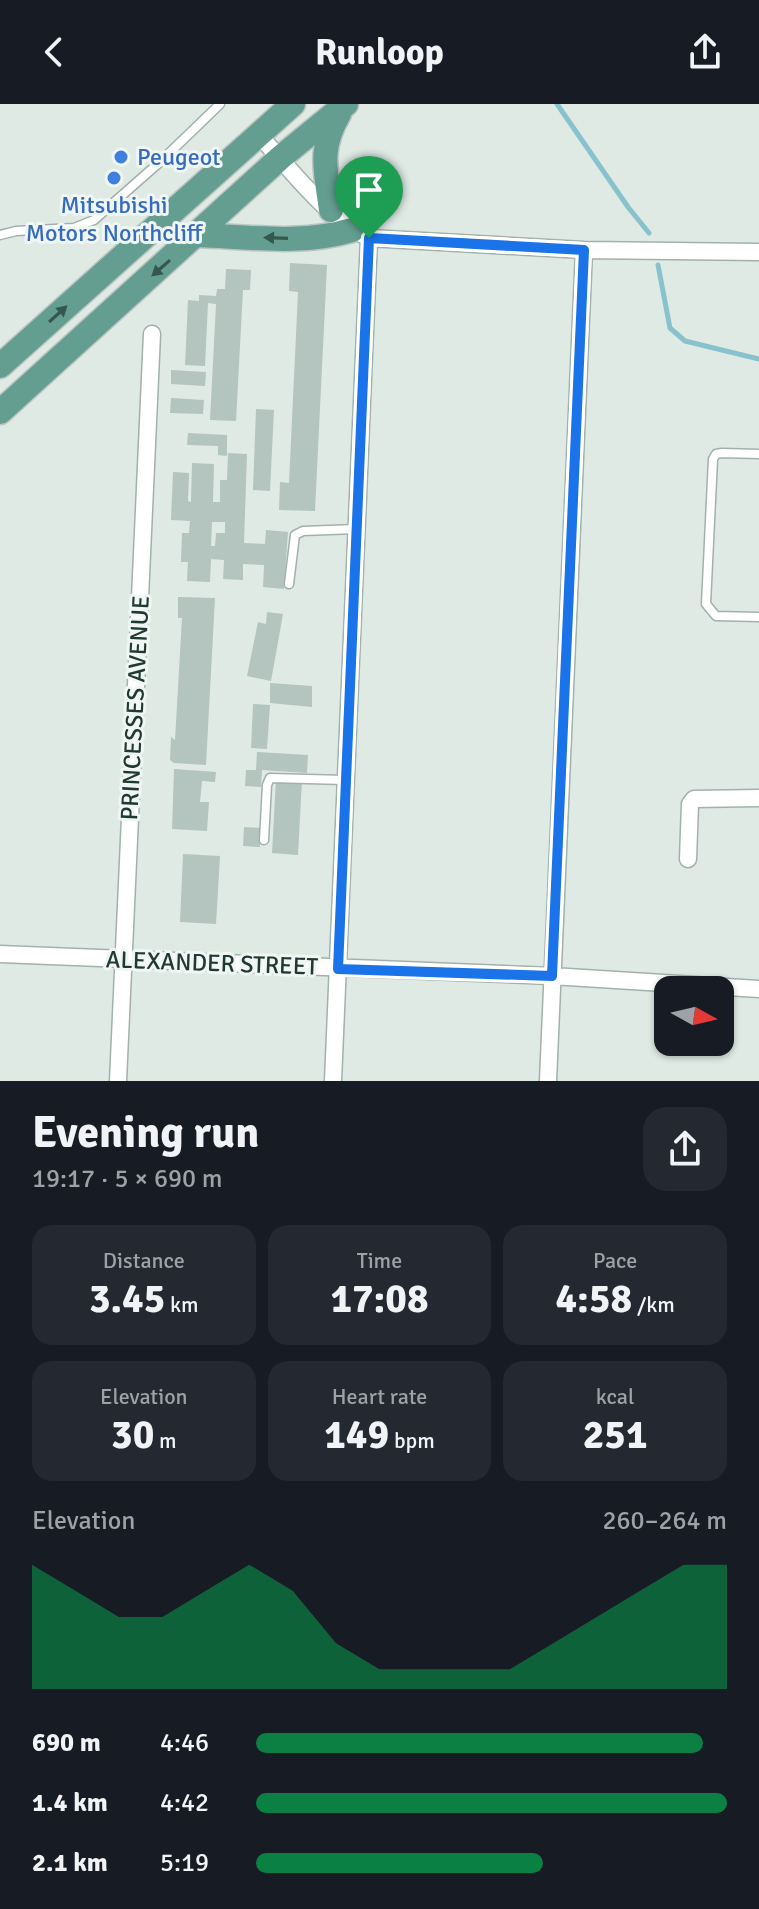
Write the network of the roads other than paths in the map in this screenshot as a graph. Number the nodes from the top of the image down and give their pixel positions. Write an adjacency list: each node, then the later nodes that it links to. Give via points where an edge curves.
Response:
1 (220, 104): 8 (lane, via 94,220 74,228)
2 (293, 104): 4 (main road)
3 (345, 105): 5 (main road); 6 (main road, via 324,148)
4 (259, 135): 5 (street); 13 (main road, one-way to 4)
5 (280, 158): 6 (street); 9 (main road)
6 (331, 210): 7 (street)
7 (360, 234): 9 (main road, one-way to 9); 10 (street); 16 (street)
8 (0, 235)
9 (198, 235): 14 (main road, one-way to 14)
10 (584, 250): 11 (street); 26 (street)
11 (759, 252)
12 (152, 334): 24 (street, PRINCESSES AVENUE)
13 (0, 366)
14 (0, 412)
15 (759, 454): 18 (lane, via 722,453 713,459 706,604 716,616)
16 (356, 529): 17 (lane, via 295,535); 19 (street)
17 (289, 584)
18 (759, 617)
19 (346, 780): 21 (lane, via 270,778); 25 (street)
20 (759, 798): 22 (street, via 694,799)
21 (264, 840)
22 (688, 859)
23 (0, 954): 24 (street, ALEXANDER STREET)
24 (123, 960): 25 (street, ALEXANDER STREET); 28 (street, PRINCESSES AVENUE)
25 (338, 969): 26 (street, ALEXANDER STREET); 29 (street)
26 (552, 976): 27 (street, ALEXANDER STREET); 30 (street)
27 (759, 989)
28 (118, 1081)
29 (333, 1081)
30 (548, 1081)

